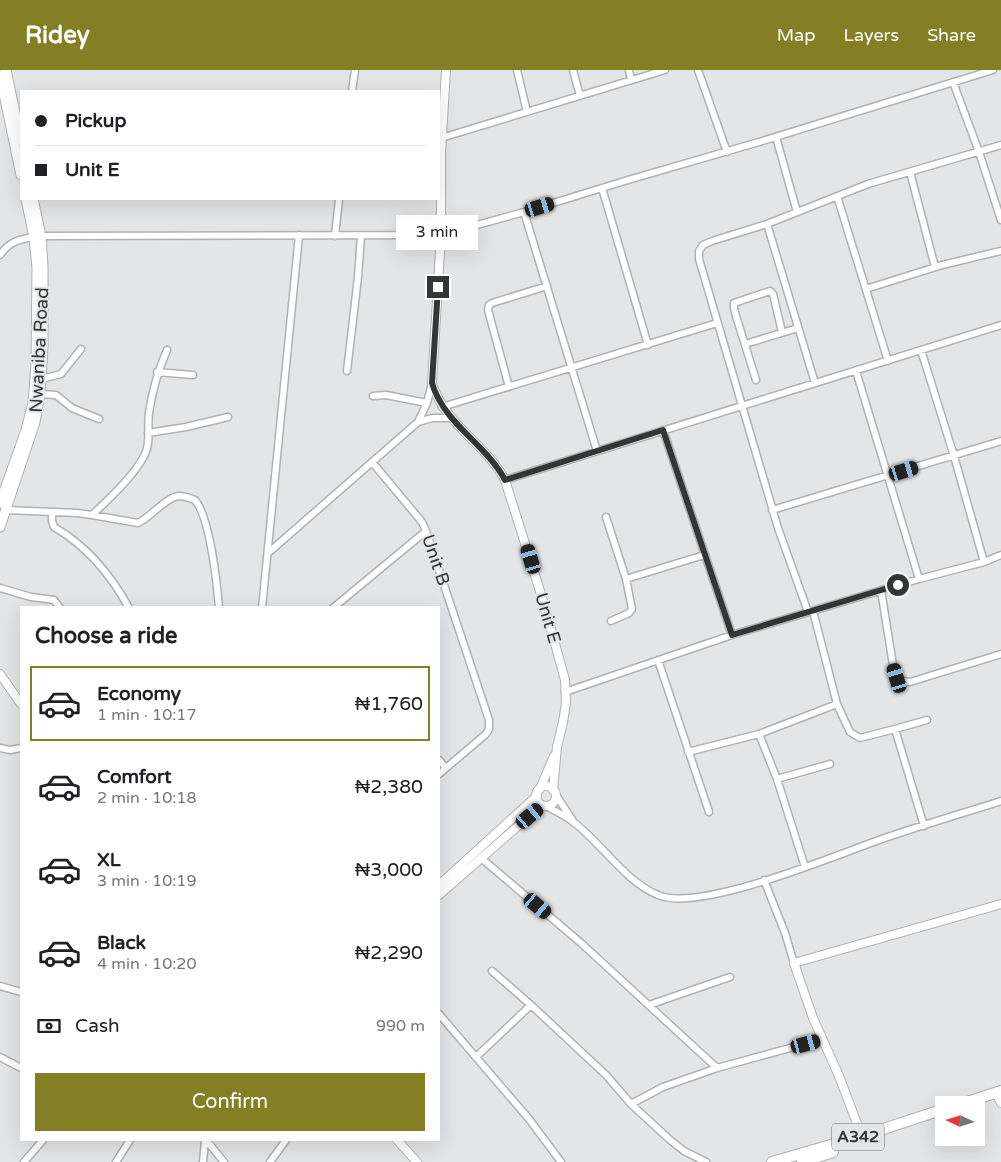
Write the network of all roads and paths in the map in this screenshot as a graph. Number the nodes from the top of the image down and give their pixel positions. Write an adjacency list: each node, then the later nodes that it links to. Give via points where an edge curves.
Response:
1 (6, 70): 16 (main road)
2 (355, 70): 13 (street)
3 (446, 70): 18 (street, Unit E)
4 (518, 70): 15 (street)
5 (573, 70): 14 (street)
6 (629, 70): 10 (street)
7 (665, 70): 10 (street)
8 (698, 70): 20 (street)
9 (993, 70): 12 (street)
10 (631, 80): 14 (street)
11 (1, 81): 22 (main road)
12 (953, 82): 17 (street); 21 (street)
13 (352, 90)
14 (580, 96): 15 (street)
15 (527, 112): 18 (street)
16 (20, 136)
17 (776, 137): 20 (street); 30 (street)
18 (442, 138): 33 (street, Unit E)
19 (1001, 145): 21 (street)
20 (727, 152): 24 (street)
21 (979, 152): 23 (street); 31 (street)
22 (20, 170)
23 (910, 172): 25 (street); 40 (street)
24 (602, 188): 29 (street); 48 (street)
25 (837, 196): 30 (street); 42 (street)
26 (26, 200): 35 (main road)
27 (34, 200): 35 (main road, Nwaniba Road)
28 (339, 200): 36 (street)
29 (524, 212): 33 (street); 41 (street)
30 (797, 212): 32 (street)
31 (1001, 220)
32 (767, 224): 43 (street, via 712,241 699,251); 45 (street)
33 (441, 234): 37 (street); 60 (street, Unit E)
34 (299, 235): 35 (street); 36 (street); 87 (street)
35 (38, 236): 39 (street, via 12,242); 58 (main road, Nwaniba Road, via 43,287); 80 (main road, via 33,403)
36 (335, 236): 37 (street)
37 (361, 236): 56 (street)
38 (1001, 251): 40 (street)
39 (0, 255)
40 (936, 267): 42 (street)
41 (547, 286): 53 (street); 62 (street, via 489,305)
42 (866, 289): 52 (street)
43 (717, 323): 48 (street); 66 (street)
44 (1001, 326): 51 (street)
45 (798, 328): 46 (street); 61 (street)
46 (782, 332): 47 (street); 47 (street, via 770,291 734,303)
47 (746, 344): 59 (street)
48 (648, 345): 53 (street)
49 (81, 349): 58 (street, via 61,374)
50 (167, 350): 55 (street)
51 (921, 350): 52 (street); 76 (street)
52 (888, 361): 54 (street)
53 (572, 368): 62 (street); 75 (street)
54 (856, 371): 61 (street); 78 (street)
55 (157, 372): 57 (street); 73 (street, via 148,415)
56 (347, 372)
57 (193, 376)
58 (41, 379): 63 (main road, Nwaniba Road)
59 (756, 380)
60 (432, 383): 65 (street); 67 (street, Unit E)
61 (815, 383): 66 (street)
62 (509, 387): 67 (street)
63 (40, 394): 70 (street, via 56,395 72,408); 80 (main road, Nwaniba Road, via 35,422)
64 (373, 396): 65 (street, via 393,396)
65 (427, 403): 71 (street)
66 (741, 406): 72 (street); 81 (street)
67 (442, 407): 69 (street, Unit E)
68 (228, 417): 73 (street)
69 (450, 418): 71 (street); 79 (street, Unit E, via 494,463)
70 (99, 419)
71 (418, 422): 77 (street)
72 (663, 430): 75 (street); 88 (street)
73 (148, 433): 83 (street, via 146,453 140,462)
74 (1001, 441): 76 (street)
75 (597, 452): 79 (street)
76 (954, 456): 78 (street); 90 (street)
77 (372, 462): 86 (street, Unit B); 87 (street)
78 (888, 476): 81 (street); 92 (street)
79 (505, 480): 106 (street, Unit E, via 563,670)
80 (3, 507): 82 (street); 85 (main road, Nwaniba Road)
81 (772, 510): 100 (street)
82 (52, 512): 83 (street); 96 (street, via 54,527 110,575)
83 (92, 515): 97 (street, via 138,523 168,500 178,496 195,500 202,511 216,573)
84 (606, 517): 91 (street)
85 (0, 527)
86 (426, 530): 99 (street); 118 (street, Unit B, via 489,720 486,734)
87 (268, 553): 98 (street)
88 (704, 555): 91 (street); 102 (street)
89 (1001, 555): 90 (street)
90 (984, 562): 92 (street)
91 (626, 578): 101 (street, via 632,609)
92 (918, 579): 94 (street)
93 (0, 588): 95 (street, via 54,600)
94 (880, 590): 100 (street); 103 (street, via 893,665 897,678 902,681 910,682)
95 (58, 606)
96 (129, 606)
97 (219, 606)
98 (262, 606)
99 (335, 606)
100 (811, 611): 102 (street); 108 (street)
101 (611, 620)
102 (732, 635): 104 (street)
103 (1001, 654)
104 (658, 660): 106 (street); 115 (street)
105 (0, 674): 107 (street)
106 (565, 692): 112 (street, Unit E)
107 (20, 703)
108 (837, 704): 110 (street, via 855,736 860,738); 111 (street)
109 (927, 720): 110 (street)
110 (895, 730): 127 (street)
111 (759, 734): 115 (street); 120 (street)
112 (557, 747): 121 (street); 122 (street)
113 (0, 748): 114 (street)
114 (20, 748)
115 (688, 752): 125 (street)
116 (440, 761): 118 (street)
117 (830, 764): 120 (street)
118 (446, 768): 119 (street)
119 (440, 773)
120 (777, 779): 129 (street)
121 (555, 792): 122 (street, via 547,787); 124 (street, via 553,804); 126 (street)
122 (538, 793): 124 (street, via 538,802); 131 (street)
123 (1001, 801): 127 (street)
124 (544, 806): 126 (street); 128 (street)
125 (709, 812)
126 (573, 822): 130 (street, via 641,886 657,895 692,898)
127 (924, 826): 129 (street)
128 (481, 858): 132 (street); 140 (street)
129 (805, 867): 130 (street)
130 (764, 880): 134 (street)
131 (440, 884)
132 (440, 894)
133 (1001, 904): 134 (street)
134 (794, 963): 142 (street)
135 (492, 972): 139 (street)
136 (730, 977): 140 (street)
137 (0, 986): 138 (street)
138 (20, 992)
139 (531, 1005): 144 (street); 150 (street, via 606,1075)
140 (650, 1005): 146 (street)
141 (440, 1015): 144 (street)
142 (823, 1039): 146 (street); 153 (street)
143 (0, 1057): 145 (street)
144 (476, 1057): 166 (street)
145 (20, 1067)
146 (717, 1068): 150 (street, via 663,1087)
147 (999, 1097): 148 (highway); 149 (highway)
148 (985, 1100)
149 (985, 1102)
150 (631, 1104): 167 (street, via 684,1151)
151 (935, 1113): 153 (highway, A342)
152 (935, 1119): 153 (highway, A342)
153 (863, 1139): 168 (highway, A342); 169 (highway, A342)
154 (42, 1141): 160 (street)
155 (205, 1141): 162 (street)
156 (206, 1141): 163 (street)
157 (285, 1141): 164 (street)
158 (397, 1141): 165 (street)
159 (128, 1143): 161 (street)
160 (24, 1162)
161 (116, 1162)
162 (203, 1162)
163 (224, 1162)
164 (270, 1162)
165 (417, 1162)
166 (561, 1162)
167 (706, 1162)
168 (772, 1162)
169 (801, 1162)

